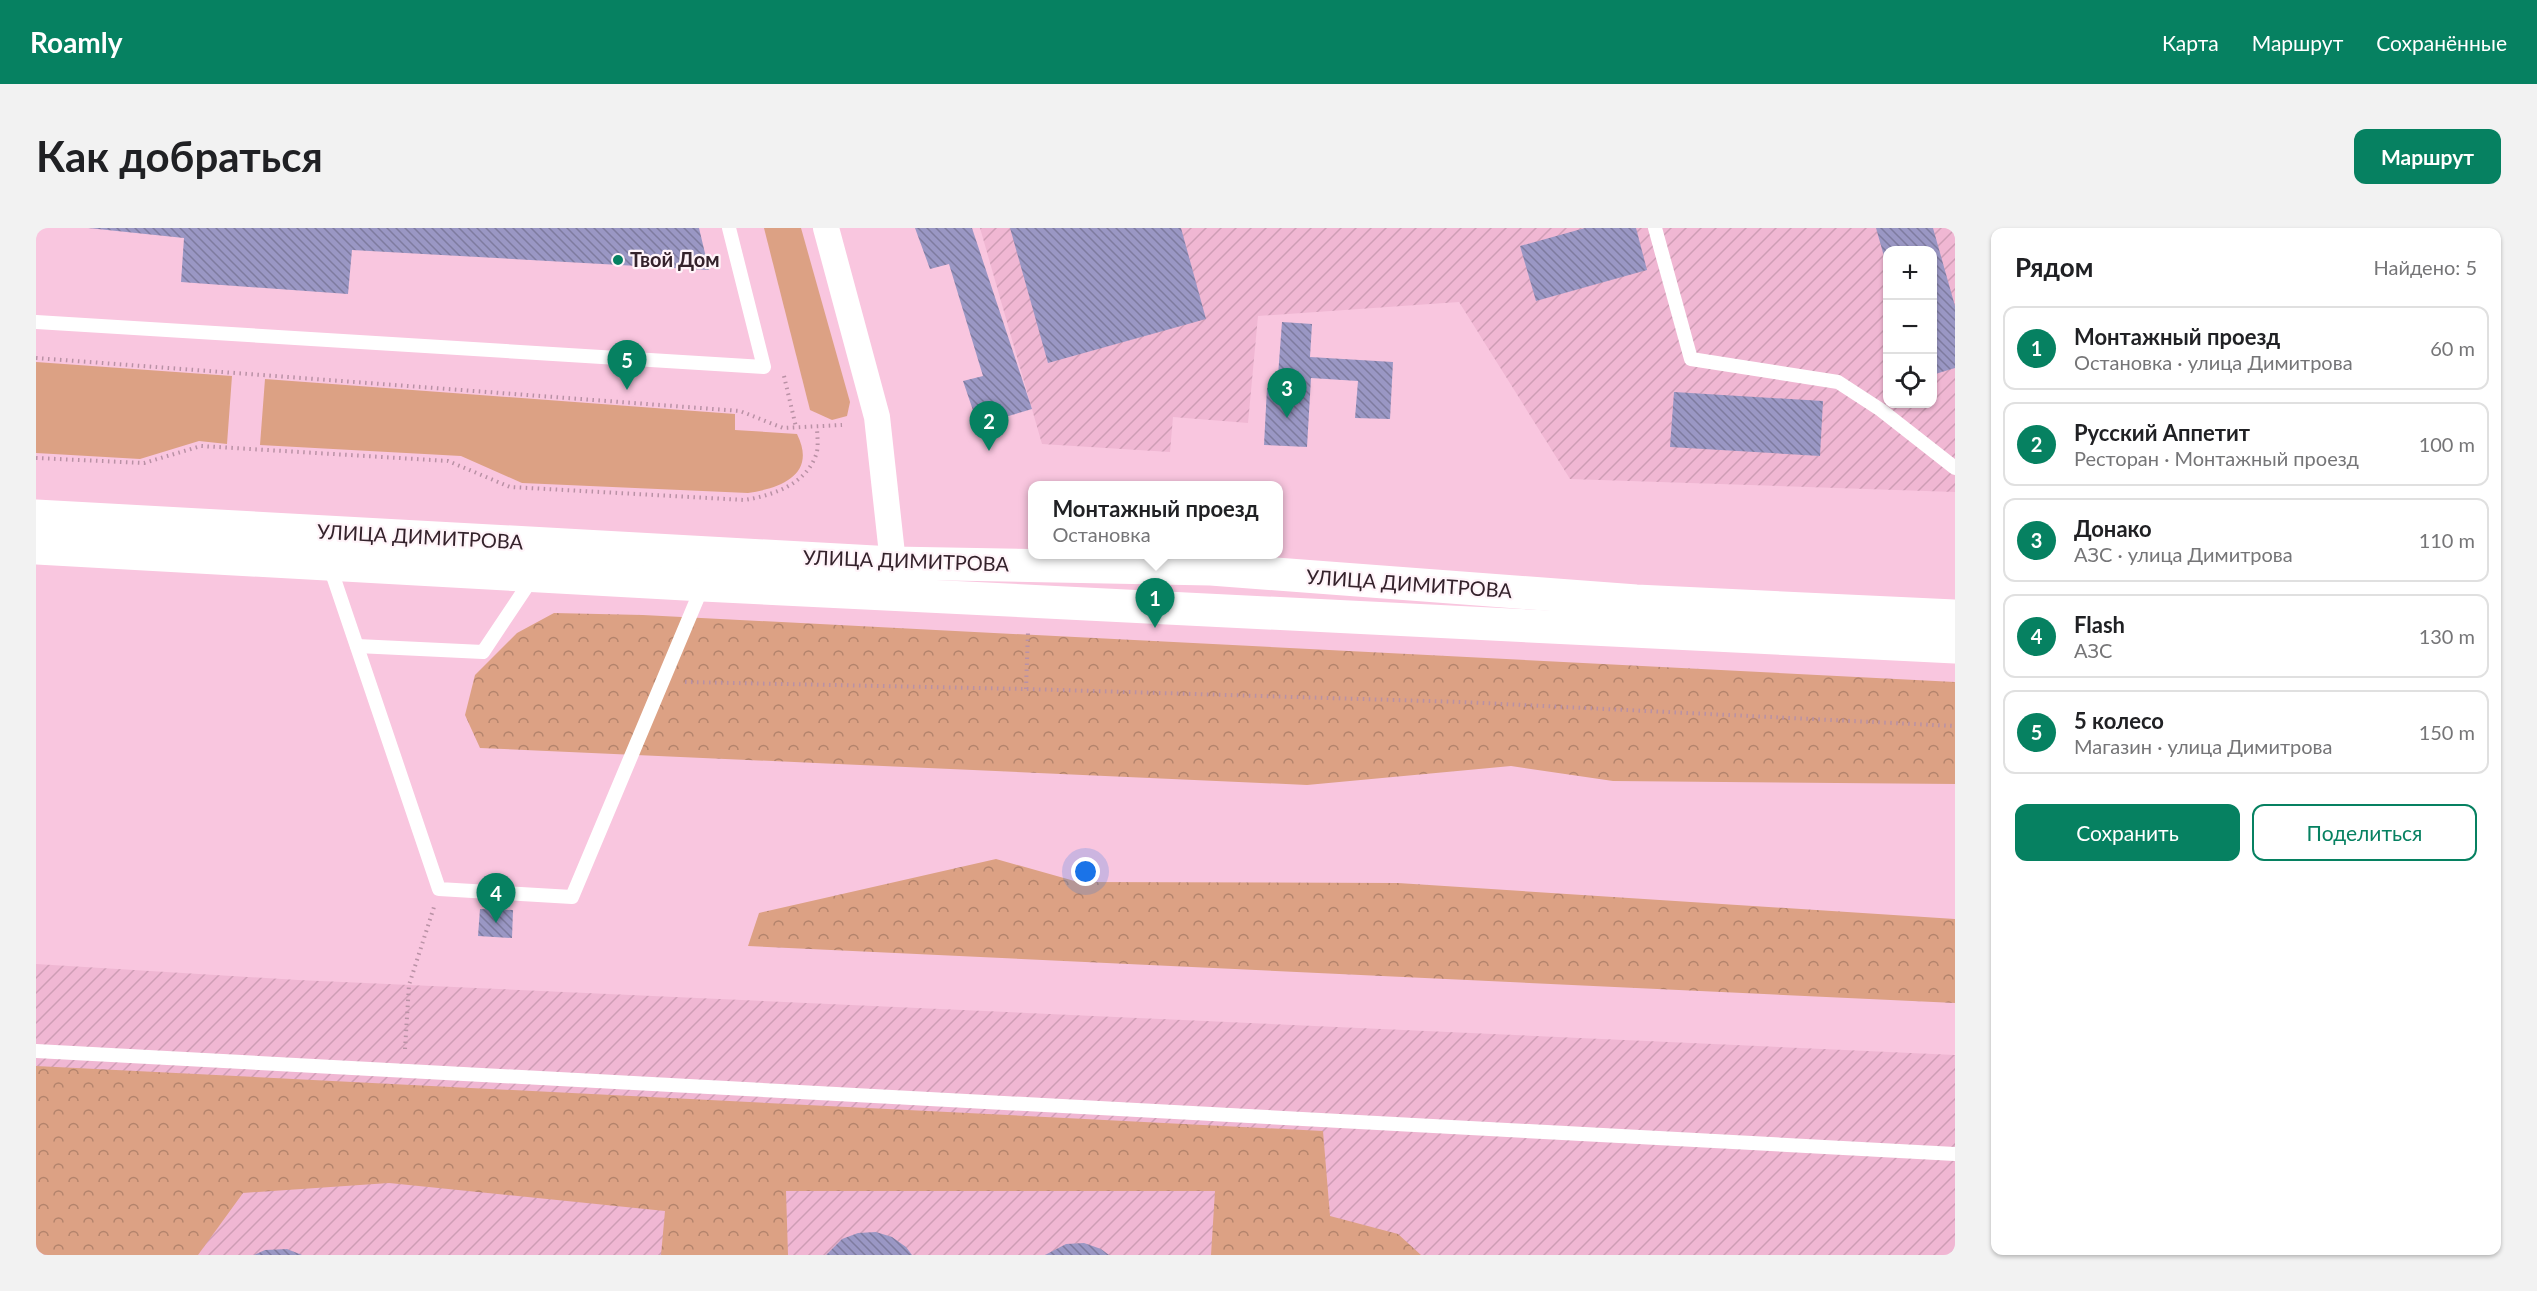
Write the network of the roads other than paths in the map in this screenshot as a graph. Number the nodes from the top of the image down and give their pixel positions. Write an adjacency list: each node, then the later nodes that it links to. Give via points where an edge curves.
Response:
1 (729, 228): 4 (lane, via 764,367)
2 (826, 228): 10 (street, via 877,417)
3 (1655, 228): 5 (lane, via 1691,359 1838,382)
4 (36, 322)
5 (1955, 468)
6 (36, 516): 10 (main road, УЛИЦА ДИМИТРОВА)
7 (36, 548): 8 (main road, УЛИЦА ДИМИТРОВА)
8 (329, 564): 9 (main road, УЛИЦА ДИМИТРОВА); 13 (lane)
9 (534, 576): 11 (main road, УЛИЦА ДИМИТРОВА); 13 (lane, via 483,652)
10 (892, 579): 11 (main road, УЛИЦА ДИМИТРОВА); 12 (main road, УЛИЦА ДИМИТРОВА, via 1211,569 1636,601); 14 (main road, УЛИЦА ДИМИТРОВА)
11 (703, 585): 13 (lane, via 572,897 439,889)
12 (1955, 616)
13 (357, 646)
14 (1955, 647)
15 (36, 1051): 16 (lane)
16 (1955, 1154)

